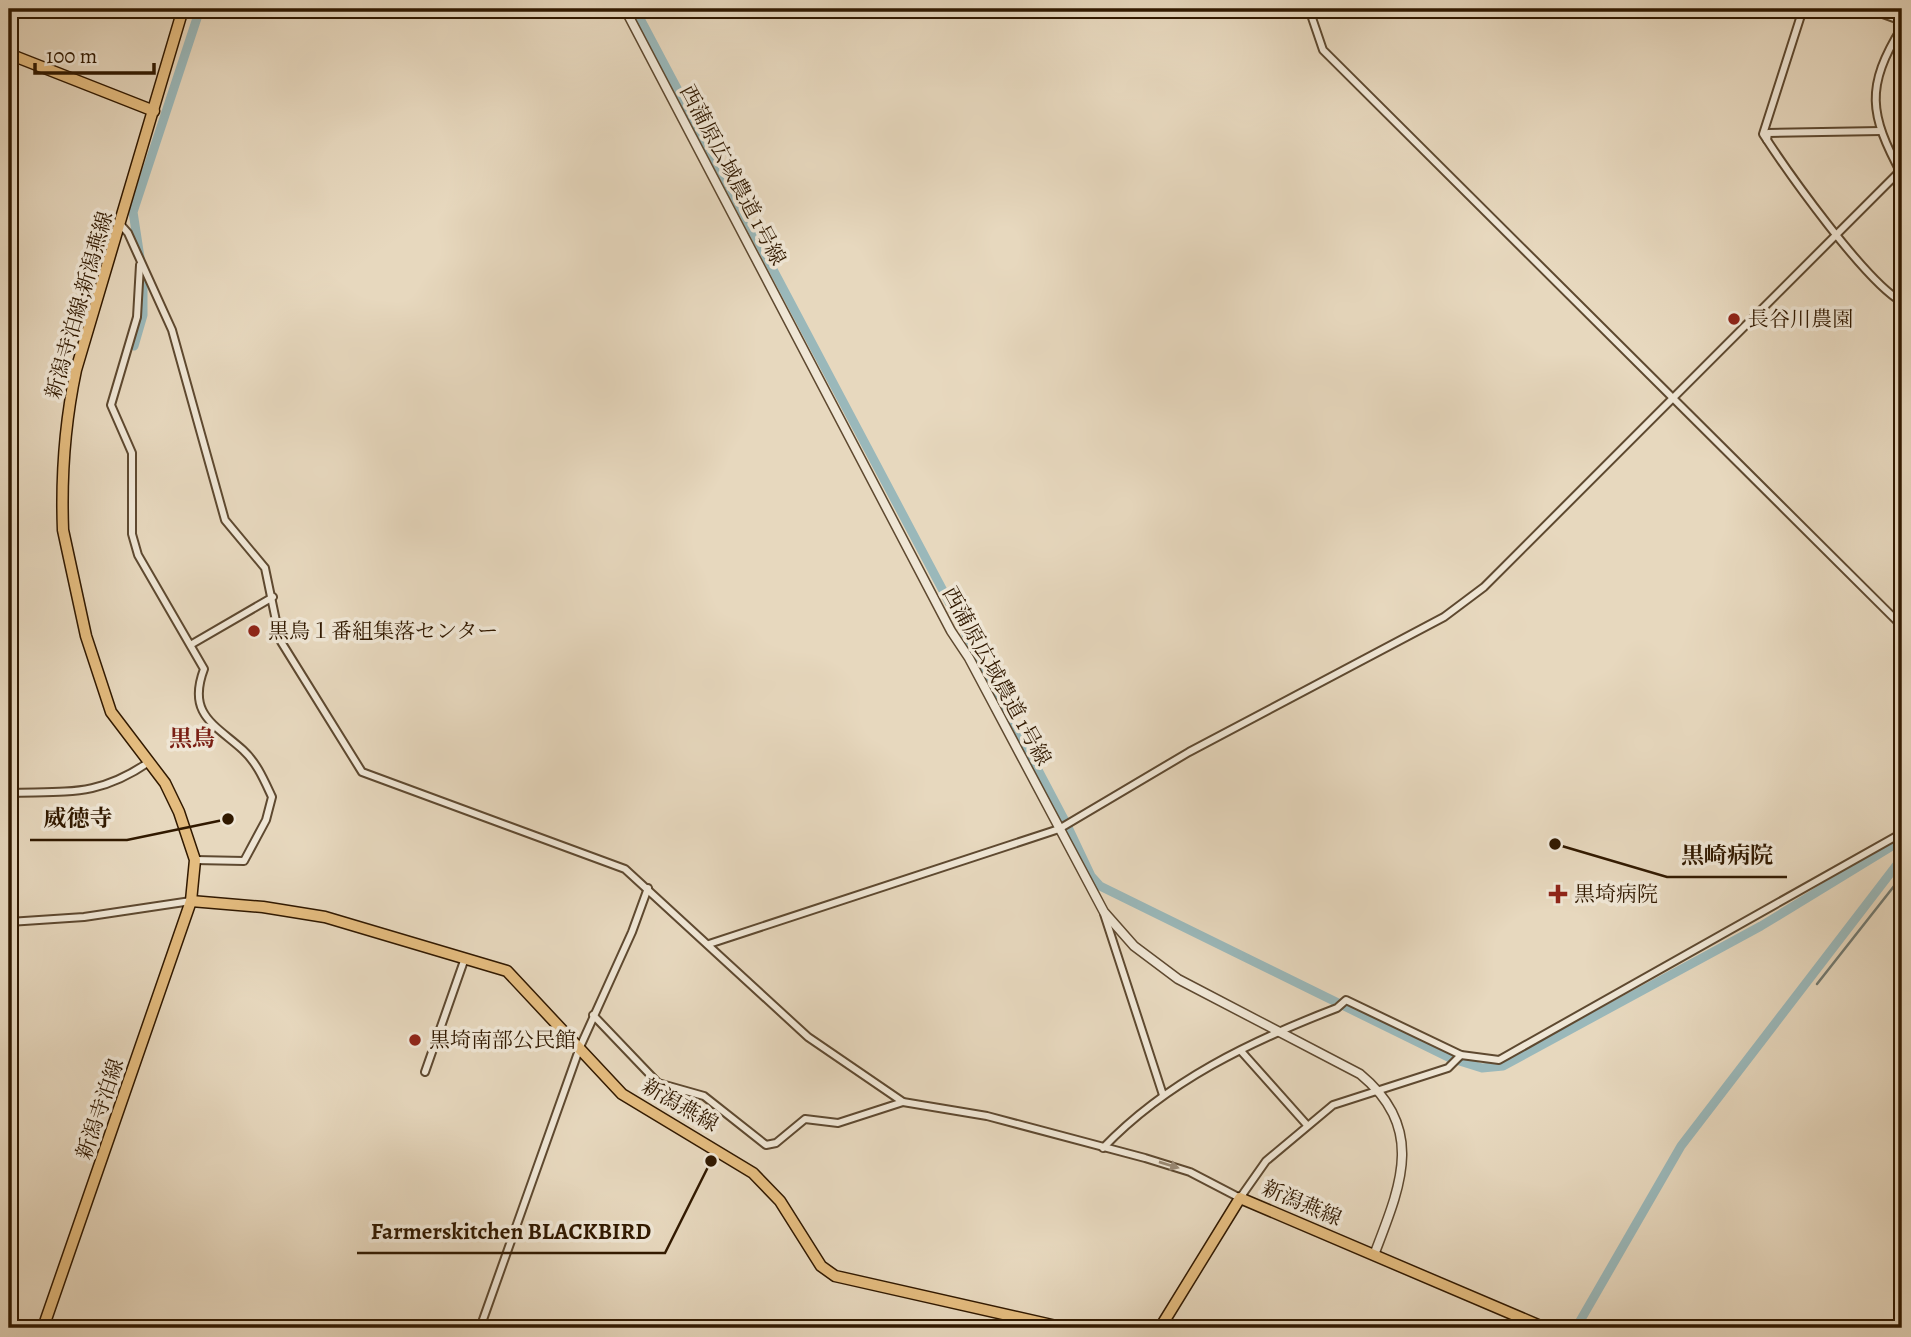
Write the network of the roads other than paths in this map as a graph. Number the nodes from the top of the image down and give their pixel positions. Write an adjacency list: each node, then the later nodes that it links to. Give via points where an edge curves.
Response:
1 (183, 9): 9 (main road)
2 (625, 9): 23 (street, 西蒲原広域農道 1号線)
3 (1309, 9): 17 (street, via 1323,50)
4 (1803, 9): 11 (street, via 1764,125)
5 (1869, 9): 6 (street)
6 (1902, 21)
7 (1902, 27): 10 (street, via 1878,72 1875,98)
8 (9, 54): 9 (main road)
9 (154, 111): 13 (main road, 新潟寺泊線;新潟燕線)
10 (1881, 131): 11 (street, via 1768,133); 12 (street)
11 (1767, 140): 14 (street)
12 (1901, 172): 14 (street)
13 (121, 225): 15 (street); 21 (main road, 新潟寺泊線;新潟燕線, via 71,395 63,530 96,675 111,712)
14 (1836, 233): 16 (street, via 1888,294); 17 (street)
15 (140, 263): 18 (street, via 172,330 226,520 265,568); 20 (street, via 136,317 111,405 132,453 132,534 138,555)
16 (1902, 302)
17 (1674, 398): 19 (street); 23 (street, via 1484,587 1444,617 1189,752)
18 (273, 597): 20 (street); 26 (street, via 280,640 362,772 625,869)
19 (1902, 626)
20 (192, 644): 25 (street, via 204,669 199,681 200,711 257,767 272,797 266,820 244,862)
21 (149, 762): 22 (street, via 122,780 90,790); 25 (main road, 新潟寺泊線;新潟燕線, via 170,792)
22 (9, 793)
23 (1059, 829): 28 (street, 西蒲原広域農道 1号線); 30 (street)
24 (1902, 833): 36 (street, via 1499,1060)
25 (195, 860): 27 (main road, 新潟寺泊線;新潟燕線)
26 (648, 888): 30 (street); 32 (street)
27 (191, 901): 29 (street, via 84,917); 31 (main road, 新潟燕線, via 296,911); 45 (main road, 新潟寺泊線)
28 (1104, 912): 33 (street, 西蒲原広域農道 1号線, via 1150,960); 39 (street)
29 (9, 922)
30 (709, 944): 40 (street, via 808,1037)
31 (465, 958): 34 (main road, 新潟燕線, via 507,971); 37 (street)
32 (593, 1015): 34 (street); 40 (street, via 658,1083 704,1096 766,1145 776,1143 805,1119 838,1123)
33 (1280, 1033): 35 (street); 36 (street, via 1346,1000); 38 (street, 西蒲原広域農道 1号線, via 1360,1074)
34 (580, 1047): 46 (street); 47 (main road, 新潟燕線, via 622,1094 753,1173 780,1201 821,1266 835,1276)
35 (1241, 1051): 39 (street, via 1217,1060); 41 (street)
36 (1461, 1055): 38 (street, via 1448,1068)
37 (425, 1072)
38 (1377, 1088): 41 (street, via 1334,1105); 44 (street, 西蒲原広域農道 1号線, via 1391,1108 1403,1147 1402,1174)
39 (1163, 1095): 42 (street)
40 (903, 1102): 42 (street, via 987,1116)
41 (1307, 1125): 43 (street, via 1266,1161)
42 (1103, 1148): 43 (street, one-way to 43, via 1190,1172)
43 (1240, 1198): 44 (main road, 新潟燕線); 48 (main road, 新潟燕線)
44 (1374, 1255): 49 (main road, 新潟燕線)
45 (43, 1328)
46 (480, 1328)
47 (1065, 1328)
48 (1160, 1328)
49 (1545, 1328)

